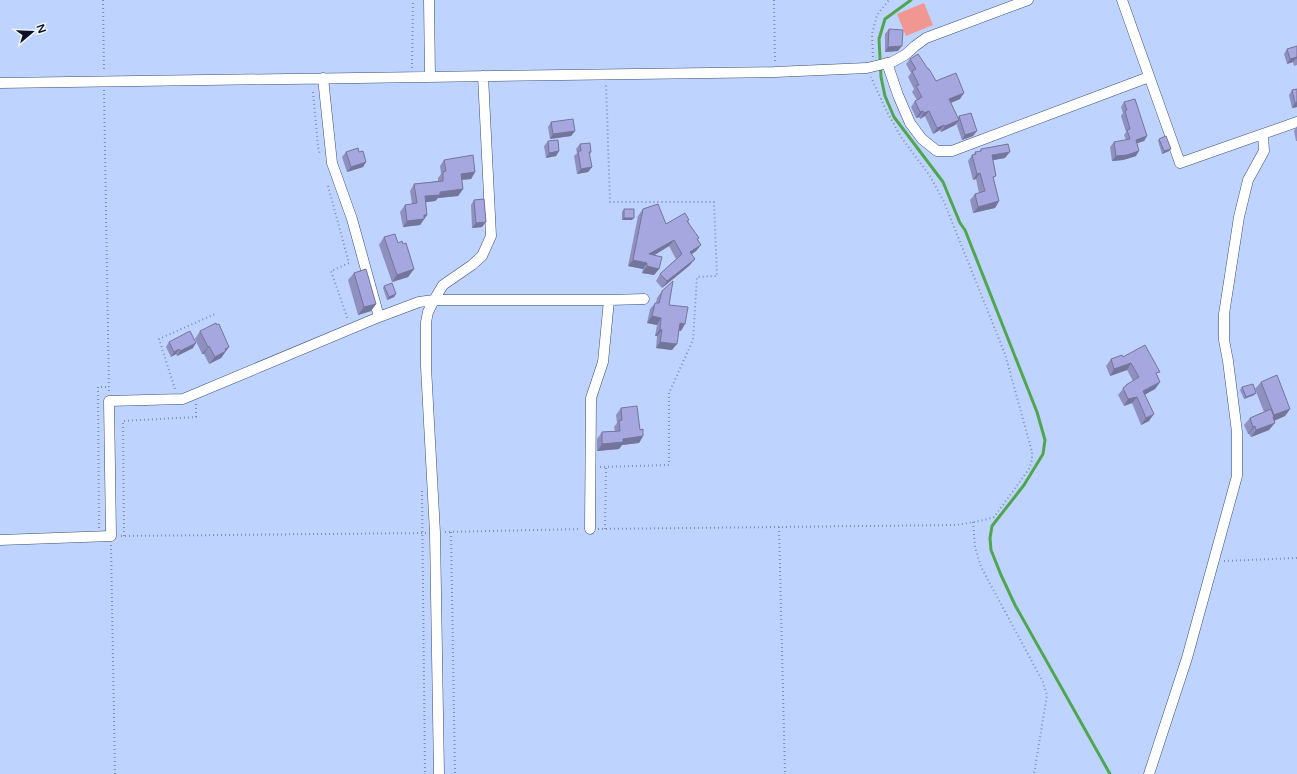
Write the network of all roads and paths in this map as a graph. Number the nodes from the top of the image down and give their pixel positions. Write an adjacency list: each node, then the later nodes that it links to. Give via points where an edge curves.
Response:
1 (103, 0): 18 (path)
2 (412, 0): 13 (path)
3 (429, 0): 14 (street)
4 (774, 0): 10 (path)
5 (889, 0): 9 (path, via 877,15 872,34)
6 (1028, 0): 8 (street, via 926,38 905,55)
7 (1122, 0): 15 (street)
8 (888, 63): 9 (street); 15 (street, via 910,122 922,139 936,151 952,151)
9 (870, 67): 10 (street); 37 (path, via 876,90 901,137 930,176 944,202 1005,354 1032,452 1029,469 994,516)
10 (775, 72): 11 (street)
11 (606, 74): 12 (street); 34 (path, via 610,202 714,202 717,276 697,277 693,340 669,393 669,465)
12 (483, 76): 14 (street); 25 (street, via 491,236 482,256 443,286)
13 (412, 77): 14 (street); 17 (street)
14 (430, 77)
15 (1149, 77): 21 (street, via 1180,163)
16 (312, 78): 17 (street); 18 (street); 22 (path, via 318,146)
17 (323, 78): 28 (street, via 332,163 352,219)
18 (104, 82): 19 (street); 30 (path)
19 (0, 83)
20 (1297, 122): 21 (street)
21 (1263, 134): 49 (street, via 1264,151 1248,180 1239,217 1224,314 1224,340 1237,432 1238,476)
22 (322, 160)
23 (328, 182): 29 (path, via 349,263 331,271)
24 (644, 299): 26 (street)
25 (434, 300): 26 (street); 28 (street, via 419,302); 43 (street, via 426,322 426,367)
26 (609, 300): 35 (street, via 602,362 591,398)
27 (215, 314): 32 (path, via 158,339)
28 (379, 317): 29 (street)
29 (350, 329): 31 (street)
30 (109, 387): 33 (path); 46 (path, via 98,387)
31 (196, 393): 32 (street); 45 (path, via 196,417 123,421)
32 (178, 399): 33 (street)
33 (109, 401): 44 (street)
34 (606, 467): 35 (path); 40 (path)
35 (590, 468): 39 (street)
36 (422, 485): 42 (path)
37 (973, 522): 38 (path, via 957,525); 55 (path, via 975,547 981,567 1043,682 1047,695)
38 (779, 526): 40 (path); 54 (path)
39 (590, 529): 40 (path); 41 (path)
40 (605, 529)
41 (451, 532): 43 (path); 53 (path)
42 (422, 533): 43 (path); 45 (path); 51 (path)
43 (435, 533): 52 (street)
44 (111, 536): 45 (path); 46 (street); 50 (path)
45 (124, 536)
46 (99, 537): 47 (street)
47 (0, 540)
48 (1297, 558): 49 (path)
49 (1214, 561): 56 (street, via 1187,658)
50 (114, 774)
51 (425, 774)
52 (439, 774)
53 (455, 774)
54 (785, 774)
55 (1034, 774)
56 (1149, 774)

